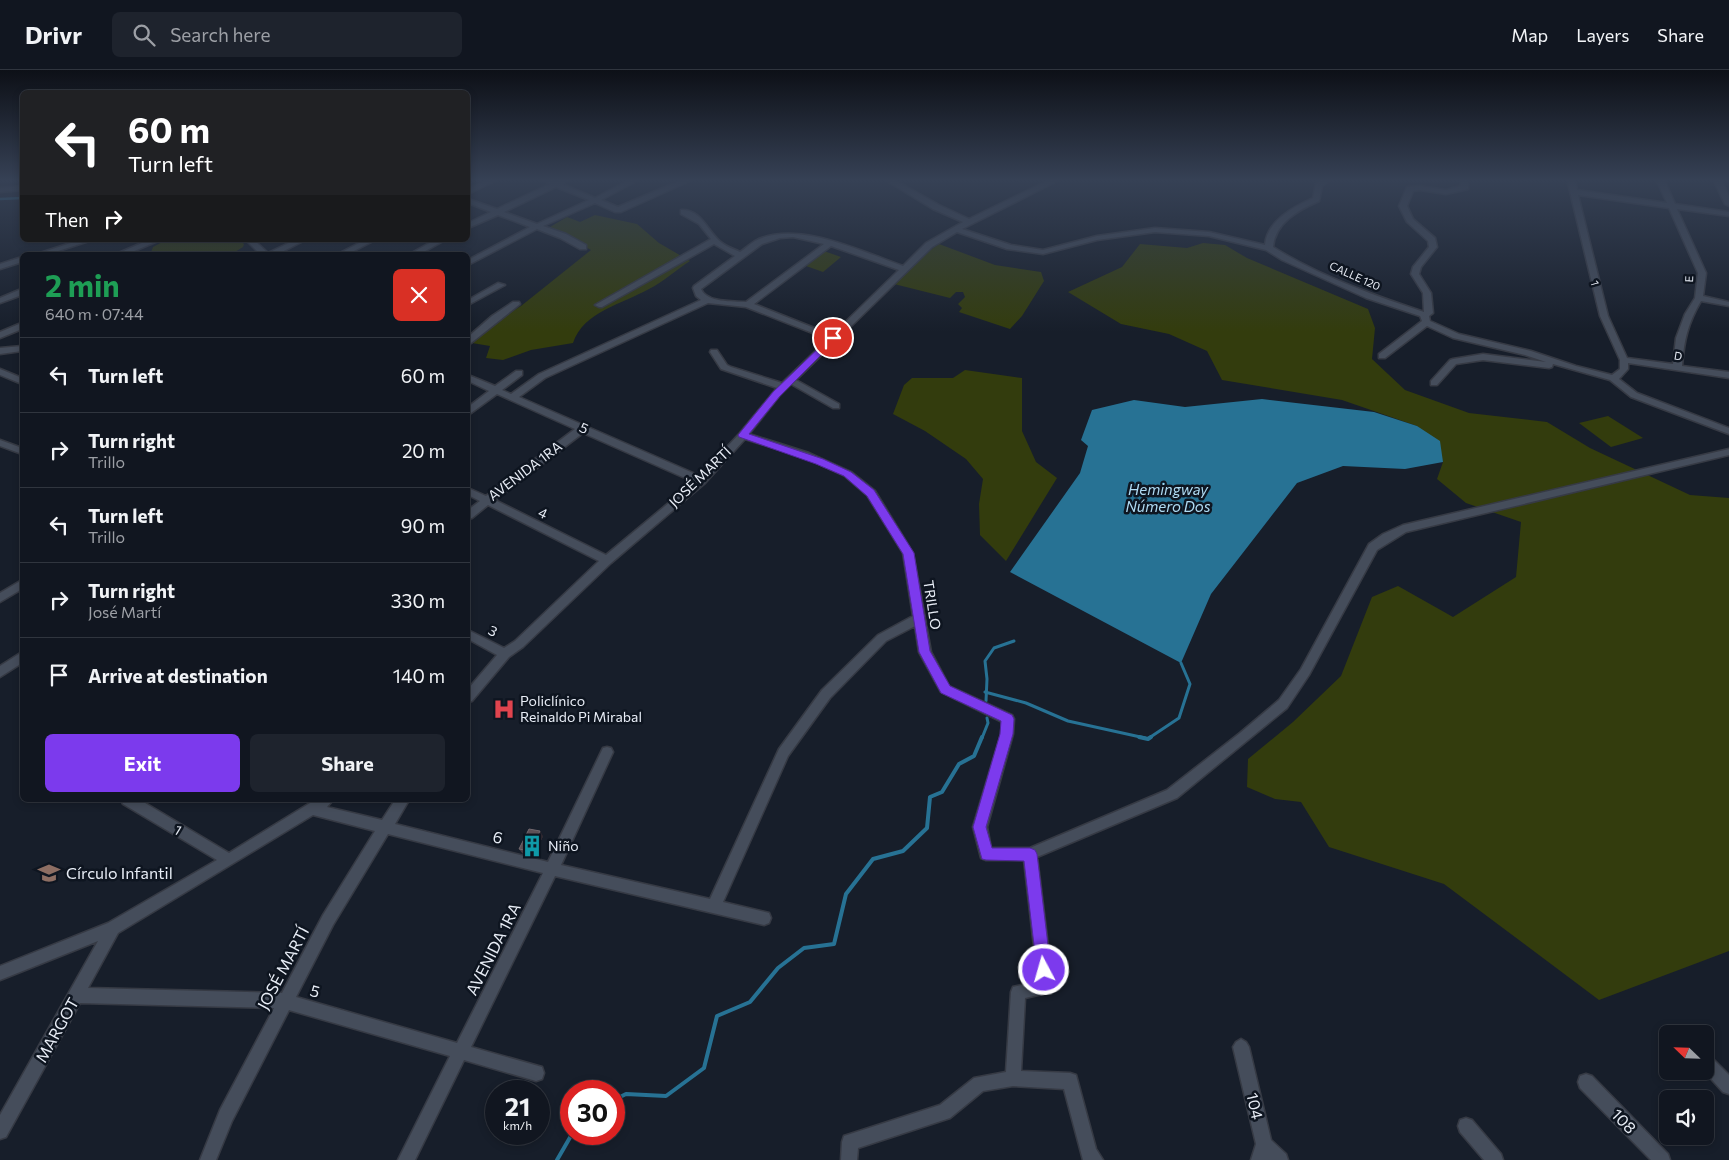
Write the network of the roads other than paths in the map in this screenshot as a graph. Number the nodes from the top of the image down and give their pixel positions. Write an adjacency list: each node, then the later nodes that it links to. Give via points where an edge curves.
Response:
1 (530, 230): 27 (street)
2 (544, 230): 17 (street)
3 (708, 230): 9 (street)
4 (957, 230): 18 (street, CALLE 120, via 1010,247 1043,252 1103,237 1155,230 1209,234); 29 (street, JOSÉ MARTÍ, via 929,245)
5 (1274, 230): 18 (street, via 1268,239)
6 (1421, 230): 40 (street, via 1432,240 1433,247 1415,274 1427,293 1429,312)
7 (1583, 230): 49 (street, 1, via 1604,316)
8 (1683, 230): 32 (street, E, via 1702,273)
9 (715, 240): 25 (street, via 723,248); 38 (street)
10 (81, 242): 19 (street)
11 (151, 242): 20 (street)
12 (252, 242): 21 (street)
13 (298, 242): 22 (street)
14 (367, 242): 23 (street)
15 (437, 242): 24 (street)
16 (829, 244): 25 (street, via 818,239 780,236 759,242); 29 (street); 39 (street)
17 (584, 248)
18 (1269, 248): 40 (street, CALLE 120)
19 (48, 252)
20 (126, 252)
21 (263, 252)
22 (276, 252)
23 (346, 252)
24 (418, 252)
25 (741, 256): 33 (street, via 697,288 700,296)
26 (20, 261): 28 (street)
27 (470, 262)
28 (0, 267)
29 (903, 269): 43 (street, JOSÉ MARTÍ)
30 (501, 285): 35 (street)
31 (20, 293): 34 (street)
32 (1699, 298): 37 (street); 50 (street, via 1680,338)
33 (707, 300): 39 (street); 61 (street, via 542,376)
34 (0, 301)
35 (470, 302)
36 (516, 304): 44 (street)
37 (1729, 304)
38 (600, 305)
39 (748, 305): 43 (street)
40 (1425, 319): 48 (street); 51 (street, CALLE 120, via 1456,336)
41 (20, 327): 42 (street)
42 (0, 335)
43 (833, 338): 59 (street, JOSÉ MARTÍ)
44 (470, 339)
45 (20, 348): 46 (street)
46 (0, 351)
47 (714, 352): 59 (street, via 728,369)
48 (1382, 356)
49 (1624, 360): 50 (street, D); 55 (street, via 1624,369)
50 (1677, 367): 54 (street, D)
51 (1574, 368): 55 (street, CALLE 120); 58 (street, via 1483,357 1453,362)
52 (0, 372): 57 (street)
53 (519, 373): 60 (street)
54 (1729, 375)
55 (1613, 378): 65 (street, CALLE 120, via 1634,395)
56 (470, 379): 60 (street, 5)
57 (20, 380)
58 (1434, 383)
59 (787, 384): 62 (street); 66 (street, JOSÉ MARTÍ)
60 (495, 390): 61 (street, 5); 63 (street)
61 (511, 398): 64 (street, 5)
62 (836, 406)
63 (470, 409)
64 (583, 428): 70 (street, 5); 72 (street, AVENIDA 1RA)
65 (1729, 431)
66 (743, 435): 70 (street, JOSÉ MARTÍ); 77 (street, TRILLO, via 823,462 848,474 870,493 908,553)
67 (0, 443): 68 (street)
68 (20, 450)
69 (1729, 452): 89 (street, via 1403,529 1387,537 1373,547 1305,672 1283,704 1172,794)
70 (701, 481): 74 (street, JOSÉ MARTÍ)
71 (470, 492): 72 (street, 4)
72 (486, 500): 73 (street, AVENIDA 1RA); 74 (street, 4)
73 (470, 513)
74 (607, 560): 79 (street, JOSÉ MARTÍ)
75 (20, 585): 76 (street)
76 (0, 598)
77 (918, 618): 89 (street, TRILLO, via 925,652 946,690 1008,719 1007,734 980,827 986,854); 92 (street, via 882,638 826,694 783,753)
78 (470, 635): 79 (street, 3)
79 (505, 654): 82 (street, JOSÉ MARTÍ)
80 (20, 658): 81 (street)
81 (0, 672)
82 (470, 695)
83 (607, 752): 91 (street, AVENIDA 1RA)
84 (131, 802): 90 (street, 1)
85 (323, 802): 87 (street)
86 (401, 802): 88 (street, JOSÉ MARTÍ)
87 (312, 809): 88 (street, 6); 90 (street)
88 (385, 827): 91 (street, 6); 97 (street, JOSÉ MARTÍ, via 328,920)
89 (1030, 854): 102 (street, via 1046,987 1018,992)
90 (229, 860): 94 (street)
91 (552, 869): 92 (street, 6); 99 (street, AVENIDA 1RA)
92 (714, 907): 93 (street, 6)
93 (764, 918)
94 (113, 928): 95 (street); 96 (street, MARGOT)
95 (0, 973)
96 (76, 995): 97 (street, 5); 106 (street, MARGOT)
97 (285, 1001): 99 (street, 5); 108 (street, JOSÉ MARTÍ, via 226,1116)
98 (1241, 1046): 107 (street, 104)
99 (461, 1051): 101 (street, 5); 109 (street, AVENIDA 1RA)
100 (1714, 1070): 104 (street)
101 (536, 1074)
102 (1013, 1078): 110 (street, via 980,1084 944,1112 850,1142); 111 (street, via 1070,1081 1089,1154)
103 (1586, 1082): 114 (street, 108)
104 (1729, 1086)
105 (1466, 1126): 113 (street)
106 (0, 1131)
107 (1262, 1152): 112 (street, 104)
108 (208, 1160)
109 (406, 1160)
110 (850, 1160)
111 (1095, 1160)
112 (1280, 1160)
113 (1495, 1160)
114 (1662, 1160)

